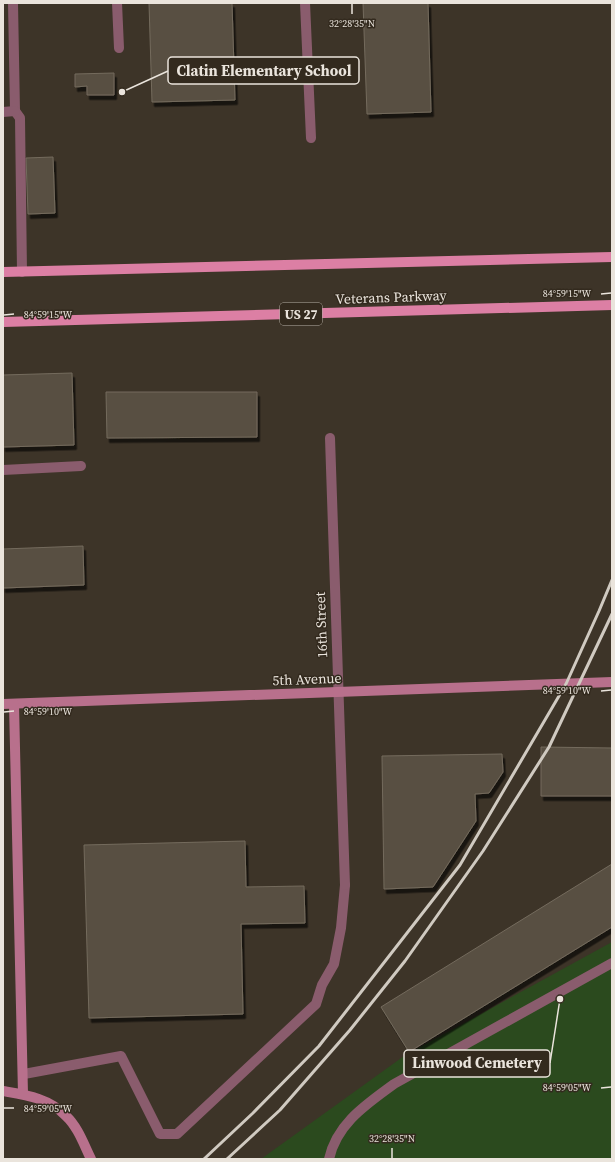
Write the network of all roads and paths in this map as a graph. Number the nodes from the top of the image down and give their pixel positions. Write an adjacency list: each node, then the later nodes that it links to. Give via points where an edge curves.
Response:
1 (12, 3): 5 (street)
2 (117, 3): 4 (street)
3 (305, 3): 7 (street)
4 (119, 48)
5 (15, 111): 6 (street); 10 (street, via 20,118)
6 (3, 112)
7 (311, 138)
8 (608, 257): 10 (main road)
9 (3, 272): 10 (main road)
10 (22, 272)
11 (612, 305): 12 (main road, Veterans Parkway / US 27)
12 (3, 322)
13 (330, 438): 17 (street, 16th Street)
14 (81, 466): 15 (street)
15 (3, 470)
16 (612, 682): 17 (street, 5th Avenue)
17 (337, 691): 19 (street, 5th Avenue); 21 (street, 16th Street, via 345,885 342,928 334,964 322,985 316,1004 177,1134 160,1134 121,1056)
18 (3, 704): 19 (street, 5th Avenue)
19 (14, 704): 21 (street)
20 (612, 963): 25 (street, via 394,1084 364,1106 344,1126 332,1146)
21 (24, 1074): 23 (street)
22 (3, 1091): 23 (street)
23 (23, 1094): 24 (street, via 52,1104 67,1116)
24 (91, 1159)
25 (329, 1159)

